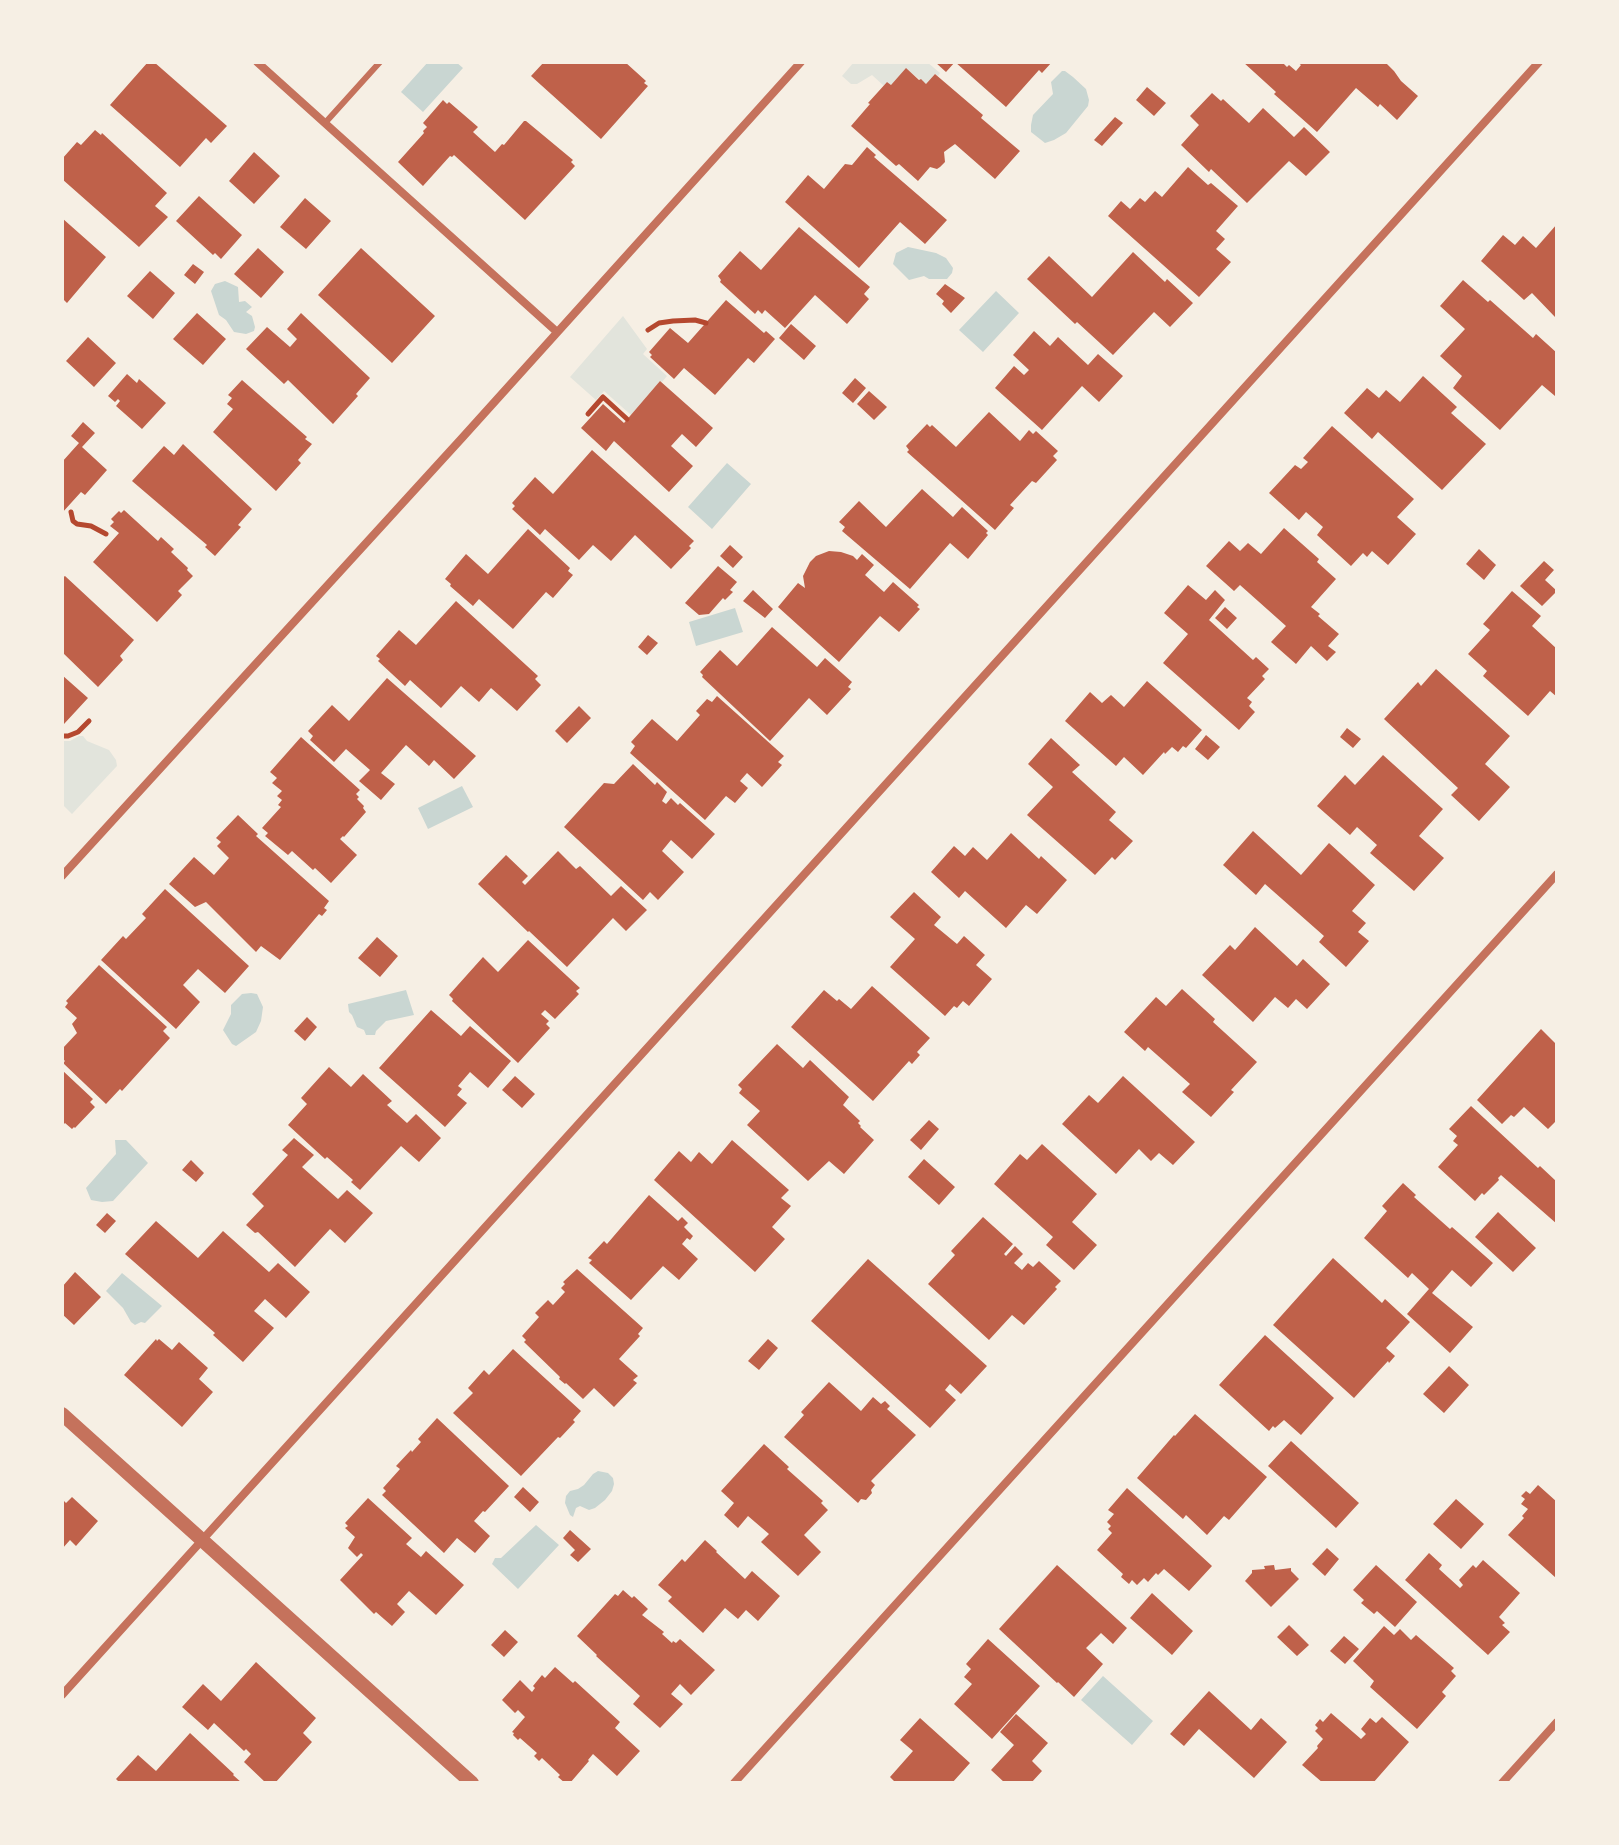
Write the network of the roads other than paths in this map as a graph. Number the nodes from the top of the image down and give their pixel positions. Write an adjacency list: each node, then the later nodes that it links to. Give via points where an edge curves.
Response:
1 (257, 62): 5 (street)
2 (380, 62): 5 (lane)
3 (801, 62): 6 (street)
4 (1539, 62): 10 (street)
5 (325, 123): 6 (street)
6 (557, 332): 8 (street)
7 (1557, 874): 14 (street)
8 (62, 876)
9 (62, 1414): 10 (street)
10 (203, 1539): 11 (street); 13 (street)
11 (62, 1695)
12 (1557, 1722): 15 (street)
13 (472, 1783)
14 (734, 1783)
15 (1502, 1783)

